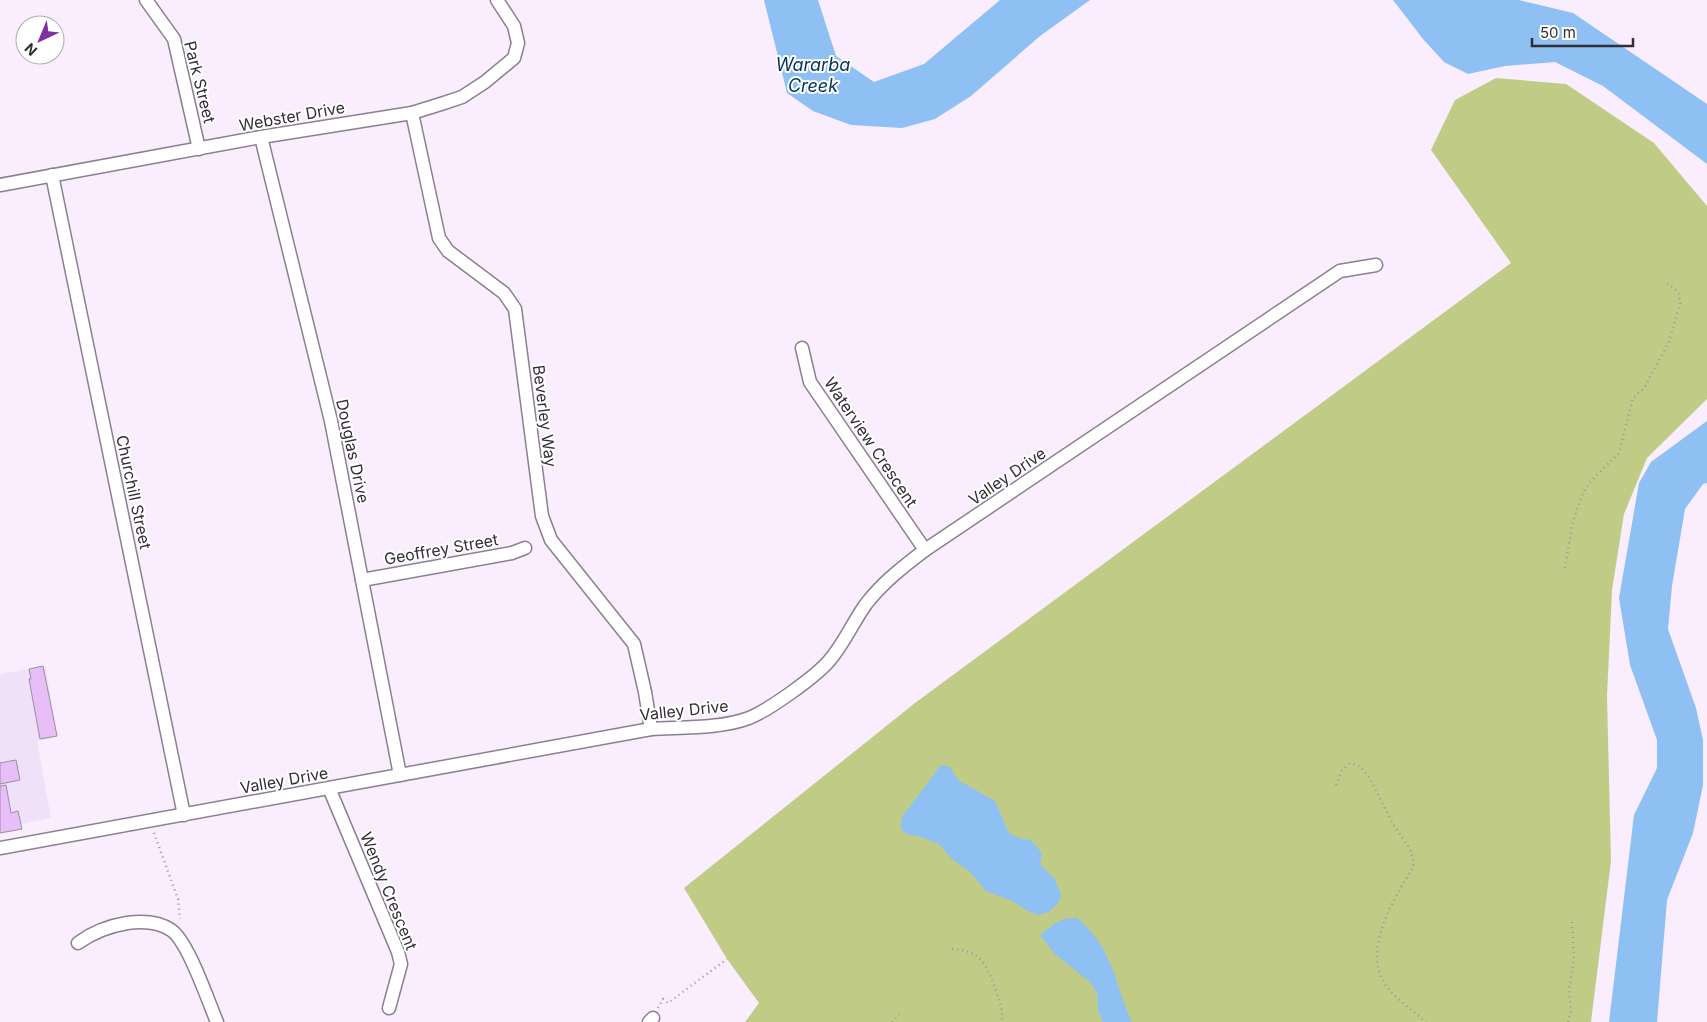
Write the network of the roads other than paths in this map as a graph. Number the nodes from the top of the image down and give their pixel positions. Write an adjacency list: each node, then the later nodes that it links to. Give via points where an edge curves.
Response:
1 (146, 0): 5 (street, Park Street, via 174,39)
2 (497, 0): 3 (street, Webster Drive, via 514,26 518,42 514,58 462,96)
3 (412, 112): 4 (street, Webster Drive); 13 (street, Beverley Way, via 439,238 448,251 504,293 515,309 542,516 551,540 634,644)
4 (261, 137): 5 (street, Webster Drive); 12 (street, Douglas Drive, via 331,421)
5 (199, 149): 6 (street, Webster Drive)
6 (52, 176): 7 (street, Webster Drive); 16 (street, Churchill Street)
7 (0, 185)
8 (1376, 265): 11 (street, Valley Drive, via 1340,271)
9 (802, 348): 11 (street, Waterview Crescent, via 810,382)
10 (525, 548): 12 (street, Geoffrey Street)
11 (925, 550): 13 (street, Valley Drive, via 892,575 867,603 828,662 768,708 749,718 726,724)
12 (362, 580): 14 (street, Douglas Drive)
13 (651, 729): 14 (street, Valley Drive)
14 (400, 776): 15 (street, Valley Drive)
15 (329, 788): 16 (street, Valley Drive); 19 (street, Wendy Crescent, via 398,952 401,964)
16 (184, 815): 17 (street, Valley Drive)
17 (0, 848)
18 (78, 943): 20 (street, via 89,934 114,925 158,923 173,931 184,946)
19 (389, 1008)
20 (217, 1022)

